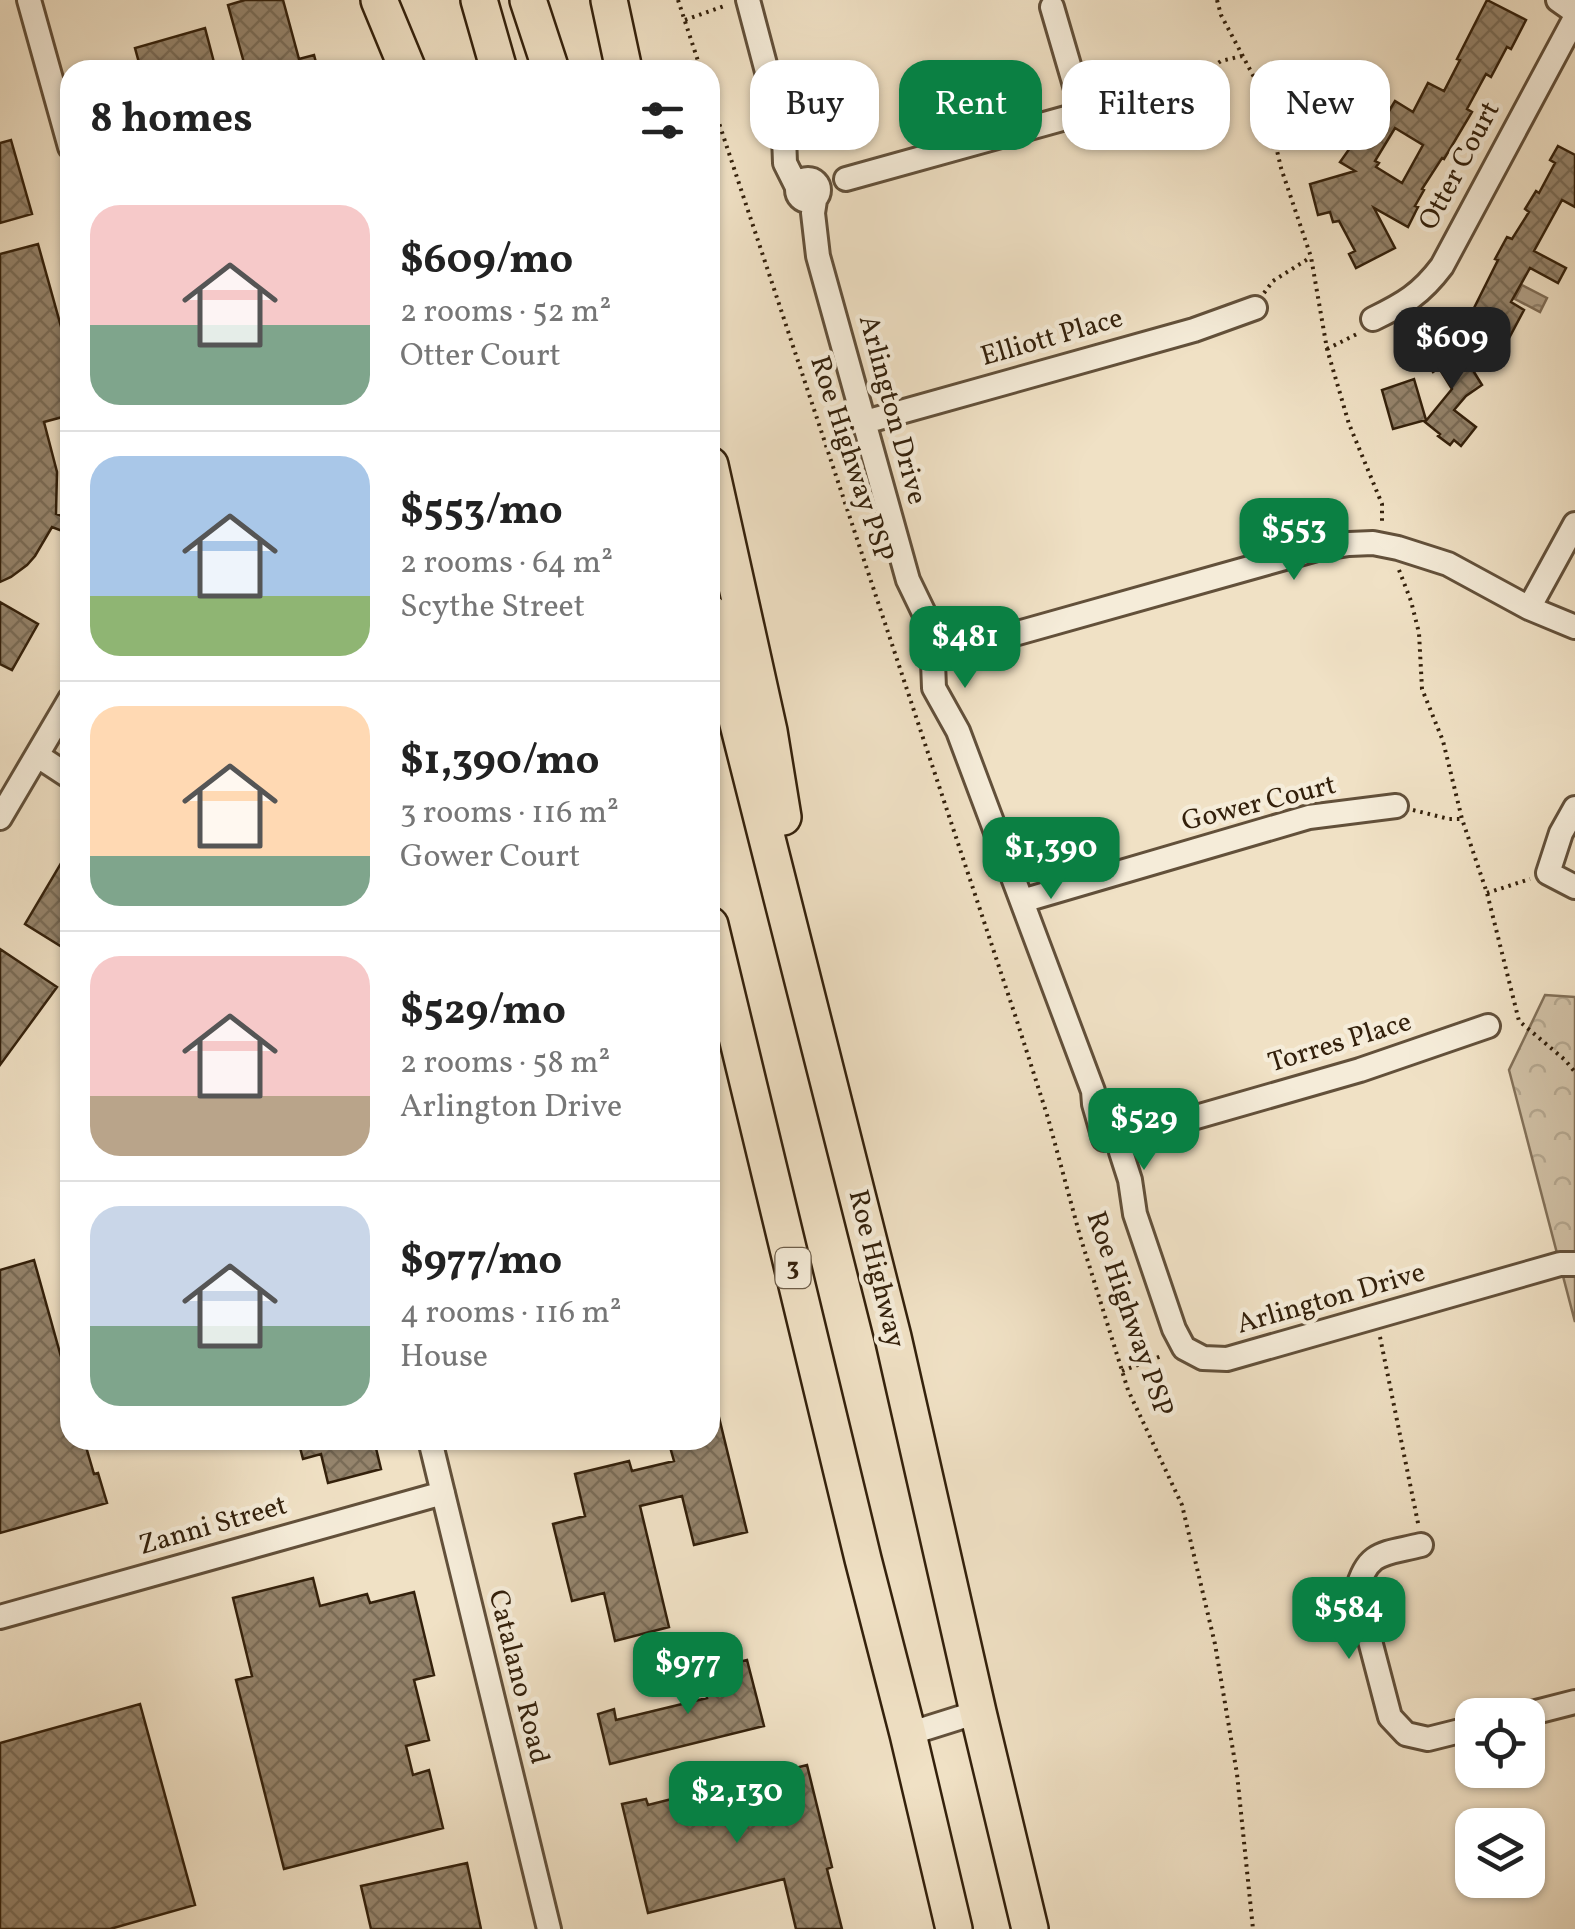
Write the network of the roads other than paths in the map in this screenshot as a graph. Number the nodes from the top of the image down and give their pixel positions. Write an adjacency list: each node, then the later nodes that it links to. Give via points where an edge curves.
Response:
1 (28, 0): 15 (street)
2 (379, 0): 10 (highway)
3 (479, 0): 11 (highway)
4 (528, 0): 12 (highway)
5 (609, 0): 13 (highway)
6 (748, 0): 17 (street, Arlington Drive, via 785,162)
7 (1558, 0): 9 (street)
8 (1052, 8): 14 (street)
9 (1575, 14): 19 (street, Otter Court, via 1442,266 1408,302)
10 (404, 60)
11 (496, 60)
12 (548, 60)
13 (622, 60)
14 (1068, 60)
15 (60, 112)
16 (1062, 119): 17 (street, via 846,179 838,174)
17 (809, 190): 20 (street, Arlington Drive, via 818,256)
18 (1255, 308): 20 (street, Elliott Place)
19 (1374, 319)
20 (865, 422): 26 (street, Arlington Drive, via 919,637)
21 (720, 510): 38 (highway, via 769,731)
22 (1575, 524): 23 (street)
23 (1529, 608): 24 (street); 26 (street, via 1448,564 1386,544 1349,544 1007,636 972,652)
24 (1575, 627)
25 (720, 652): 38 (highway, Roe Highway)
26 (941, 653): 34 (street, Arlington Drive, via 958,732)
27 (60, 716): 28 (street)
28 (38, 756): 29 (street); 32 (street)
29 (60, 770)
30 (1396, 806): 34 (street, Gower Court, via 1310,817)
31 (1575, 808): 33 (street, via 1548,872)
32 (0, 818)
33 (1575, 887)
34 (1022, 901): 40 (street, Arlington Drive, via 1094,1104)
35 (720, 968): 37 (highway, 3)
36 (720, 971): 37 (highway)
37 (722, 977): 50 (highway, 3)
38 (814, 1022): 48 (highway, Roe Highway)
39 (1488, 1026): 40 (street, Torres Place)
40 (1115, 1142): 41 (street, Arlington Drive, via 1122,1193 1174,1329 1184,1348 1204,1358 1227,1359)
41 (1575, 1264)
42 (432, 1450): 43 (street, Catalano Road)
43 (442, 1493): 45 (street, Zanni Street); 51 (street, Catalano Road)
44 (1421, 1545): 49 (street, via 1378,1556 1362,1570 1357,1590 1390,1717 1406,1734 1428,1740)
45 (0, 1616)
46 (1575, 1702): 47 (street)
47 (1545, 1710)
48 (978, 1712): 50 (street); 53 (highway, Roe Highway)
49 (1455, 1733)
50 (908, 1734): 52 (highway, 3)
51 (548, 1929)
52 (954, 1929)
53 (1030, 1929)

